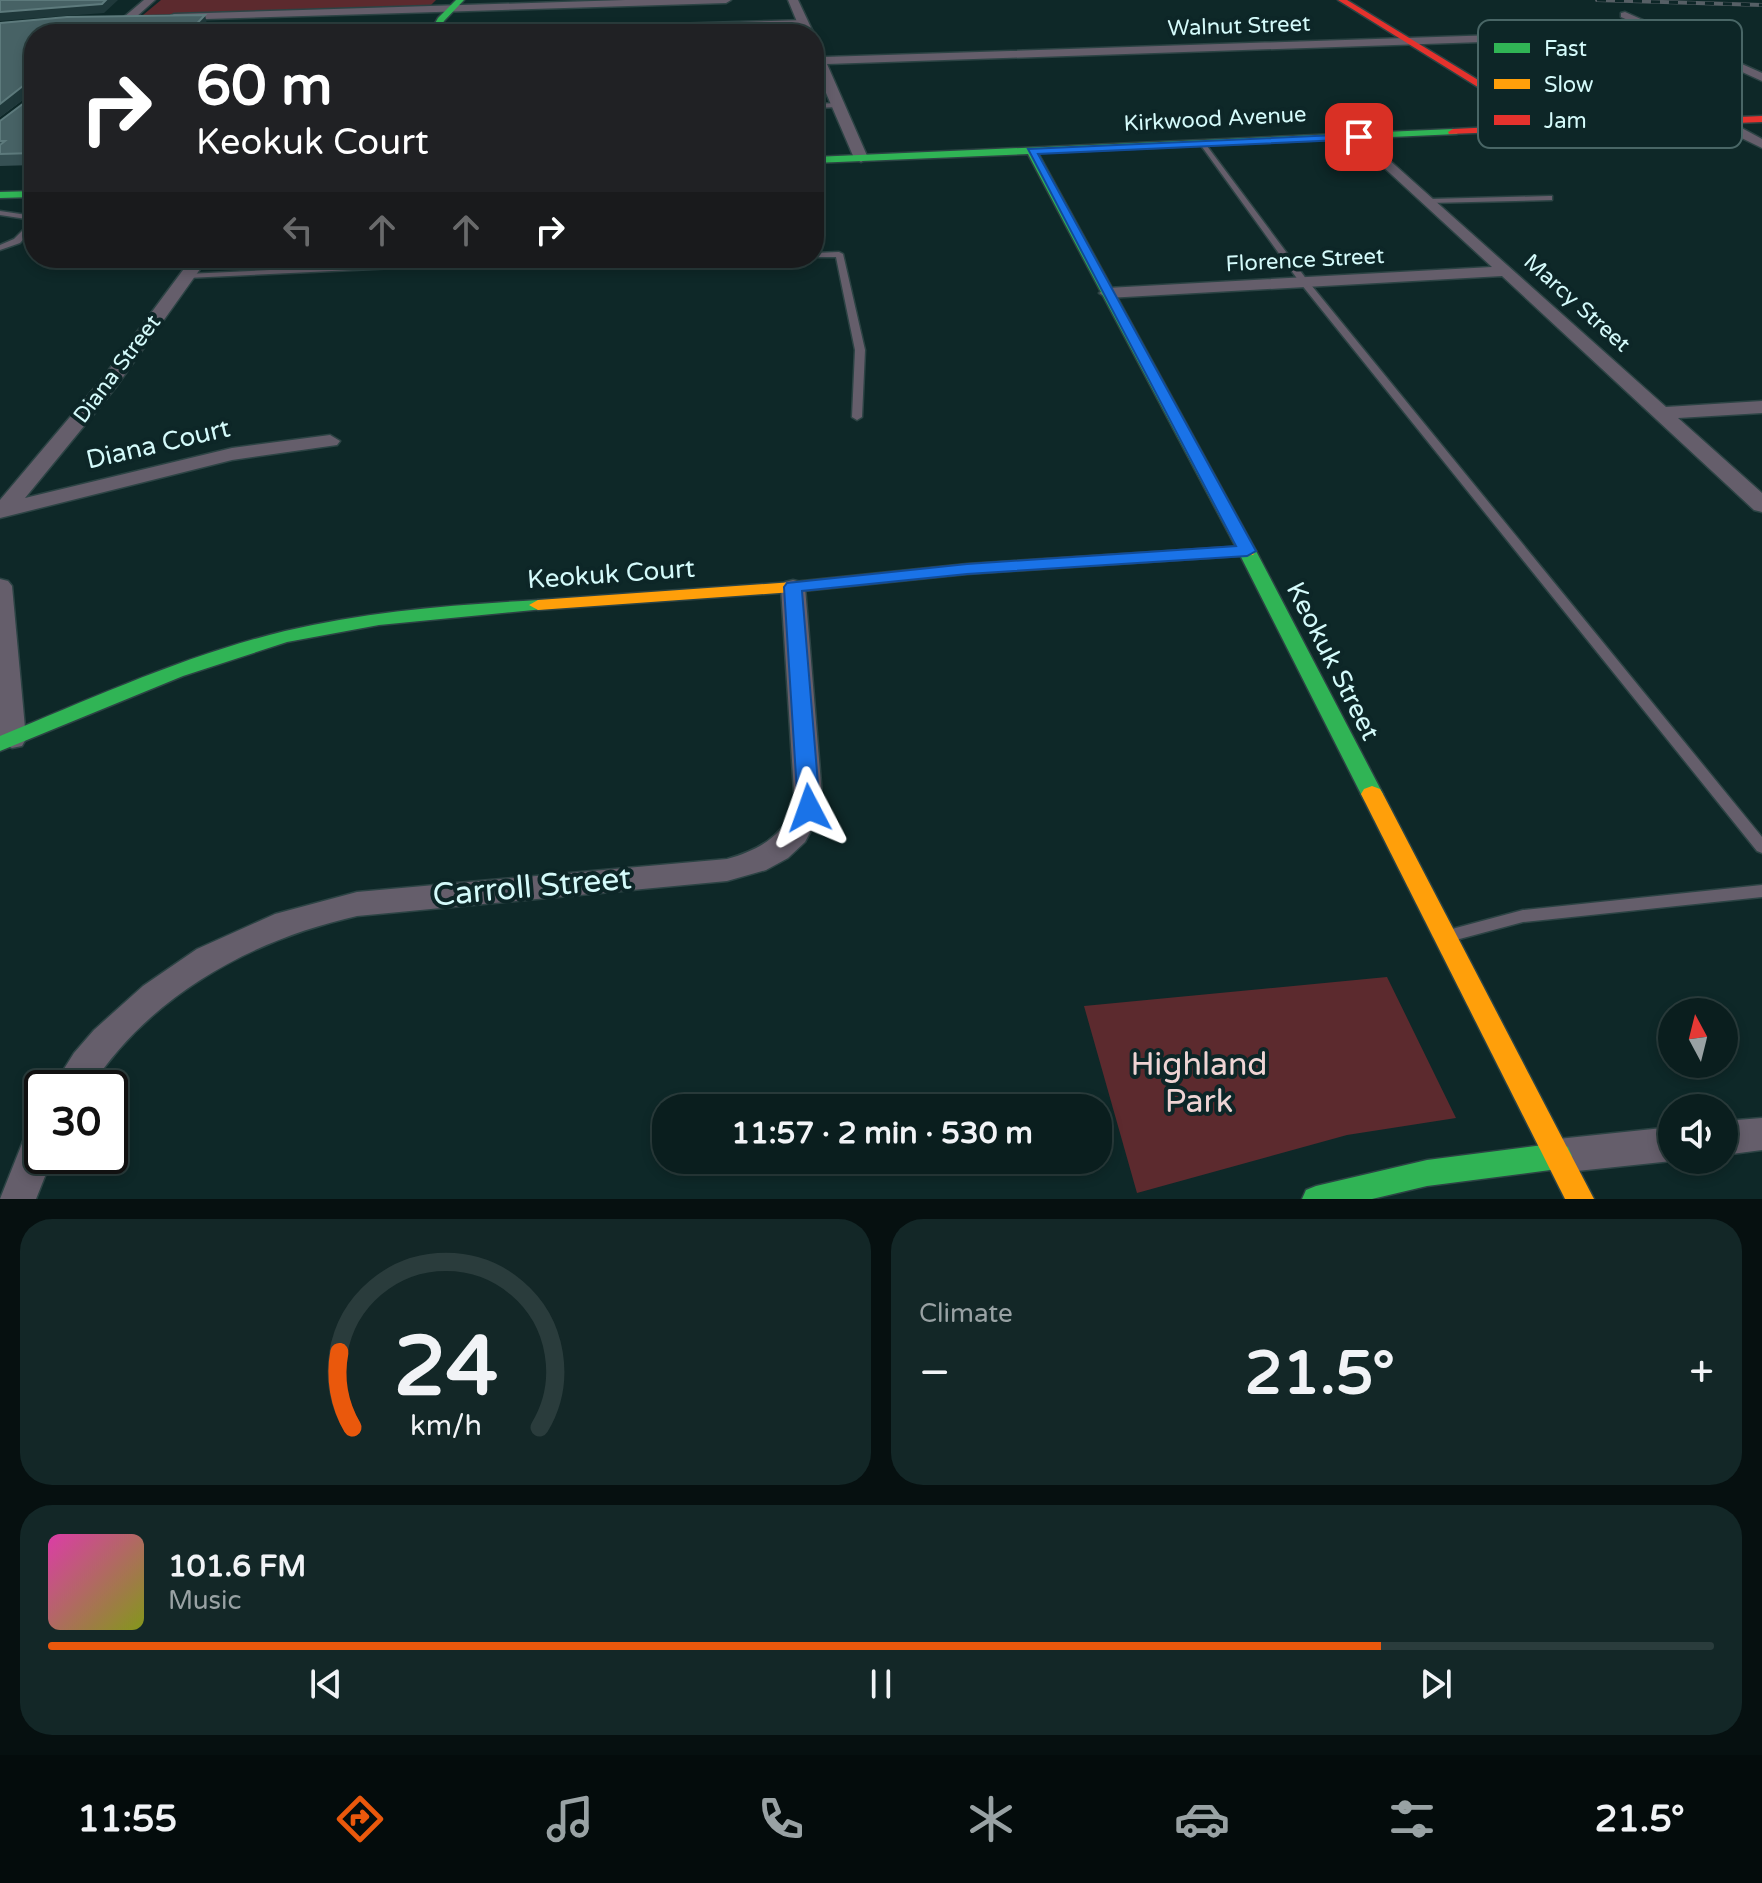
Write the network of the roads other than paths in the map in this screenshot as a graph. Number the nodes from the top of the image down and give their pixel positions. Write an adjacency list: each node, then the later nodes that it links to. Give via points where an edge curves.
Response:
1 (150, 0): 10 (street)
2 (726, 0): 5 (street)
3 (793, 0): 12 (street)
4 (1347, 3): 18 (street)
5 (455, 4): 8 (street); 14 (street)
6 (1625, 15): 11 (street)
7 (143, 18): 10 (street)
8 (159, 18)
9 (113, 19): 10 (street)
10 (128, 19): 13 (street)
11 (1636, 20)
12 (803, 21): 15 (lane); 16 (street)
13 (122, 24)
14 (441, 24)
15 (718, 24)
16 (804, 24)
17 (1478, 39): 18 (street, Walnut Street)
18 (1409, 41): 19 (street, Walnut Street); 23 (street)
19 (824, 61)
20 (1742, 68): 22 (street)
21 (824, 76): 24 (street)
22 (1762, 77)
23 (1478, 84)
24 (838, 105): 25 (lane); 34 (street)
25 (824, 106)
26 (1762, 119): 27 (street, Kirkwood Avenue)
27 (1742, 120)
28 (1478, 131): 30 (street, Kirkwood Avenue)
29 (1742, 135): 32 (street)
30 (1359, 137): 31 (street, Kirkwood Avenue); 39 (street, Marcy Street)
31 (1202, 143): 33 (street, Kirkwood Avenue); 47 (lane)
32 (1762, 144)
33 (1032, 151): 34 (street, Kirkwood Avenue); 48 (street, Keokuk Street)
34 (861, 158): 35 (street, Kirkwood Avenue)
35 (824, 160)
36 (24, 196): 38 (street)
37 (1549, 198): 39 (lane)
38 (4, 199)
39 (1429, 201): 46 (street, Marcy Street)
40 (0, 213): 41 (lane)
41 (24, 218)
42 (24, 232): 43 (lane)
43 (0, 248)
44 (824, 255): 51 (lane, via 839,254 860,350)
45 (193, 268): 54 (street, Diana Street, via 109,383)
46 (1506, 271): 47 (street, Florence Street); 50 (street, Marcy Street)
47 (1304, 282): 48 (street, Florence Street); 59 (lane)
48 (1107, 293): 55 (street, Keokuk Street)
49 (1762, 407): 50 (street)
50 (1662, 413): 53 (street, Marcy Street)
51 (857, 417)
52 (330, 441): 54 (street, Diana Court, via 232,454)
53 (1762, 505)
54 (1, 511)
55 (1247, 551): 57 (street, Keokuk Court, via 967,569); 61 (street, Keokuk Street)
56 (0, 586): 58 (street)
57 (793, 587): 58 (street, Keokuk Court, via 350,623 205,660); 62 (street, Carroll Street, via 809,808 800,830 784,847 761,861 727,870 357,904 304,916 208,959 158,993 113,1034)
58 (6, 742)
59 (1762, 847)
60 (1762, 891): 61 (lane, via 1523,916)
61 (1445, 936): 66 (street, Keokuk Street)
62 (84, 1070)
63 (1762, 1134): 64 (street)
64 (1738, 1137)
65 (1658, 1145): 66 (street)
66 (1558, 1156): 69 (street, via 1427,1173); 70 (street, Keokuk Street)
67 (27, 1174): 68 (street)
68 (17, 1199)
69 (1316, 1199)
70 (1580, 1199)

